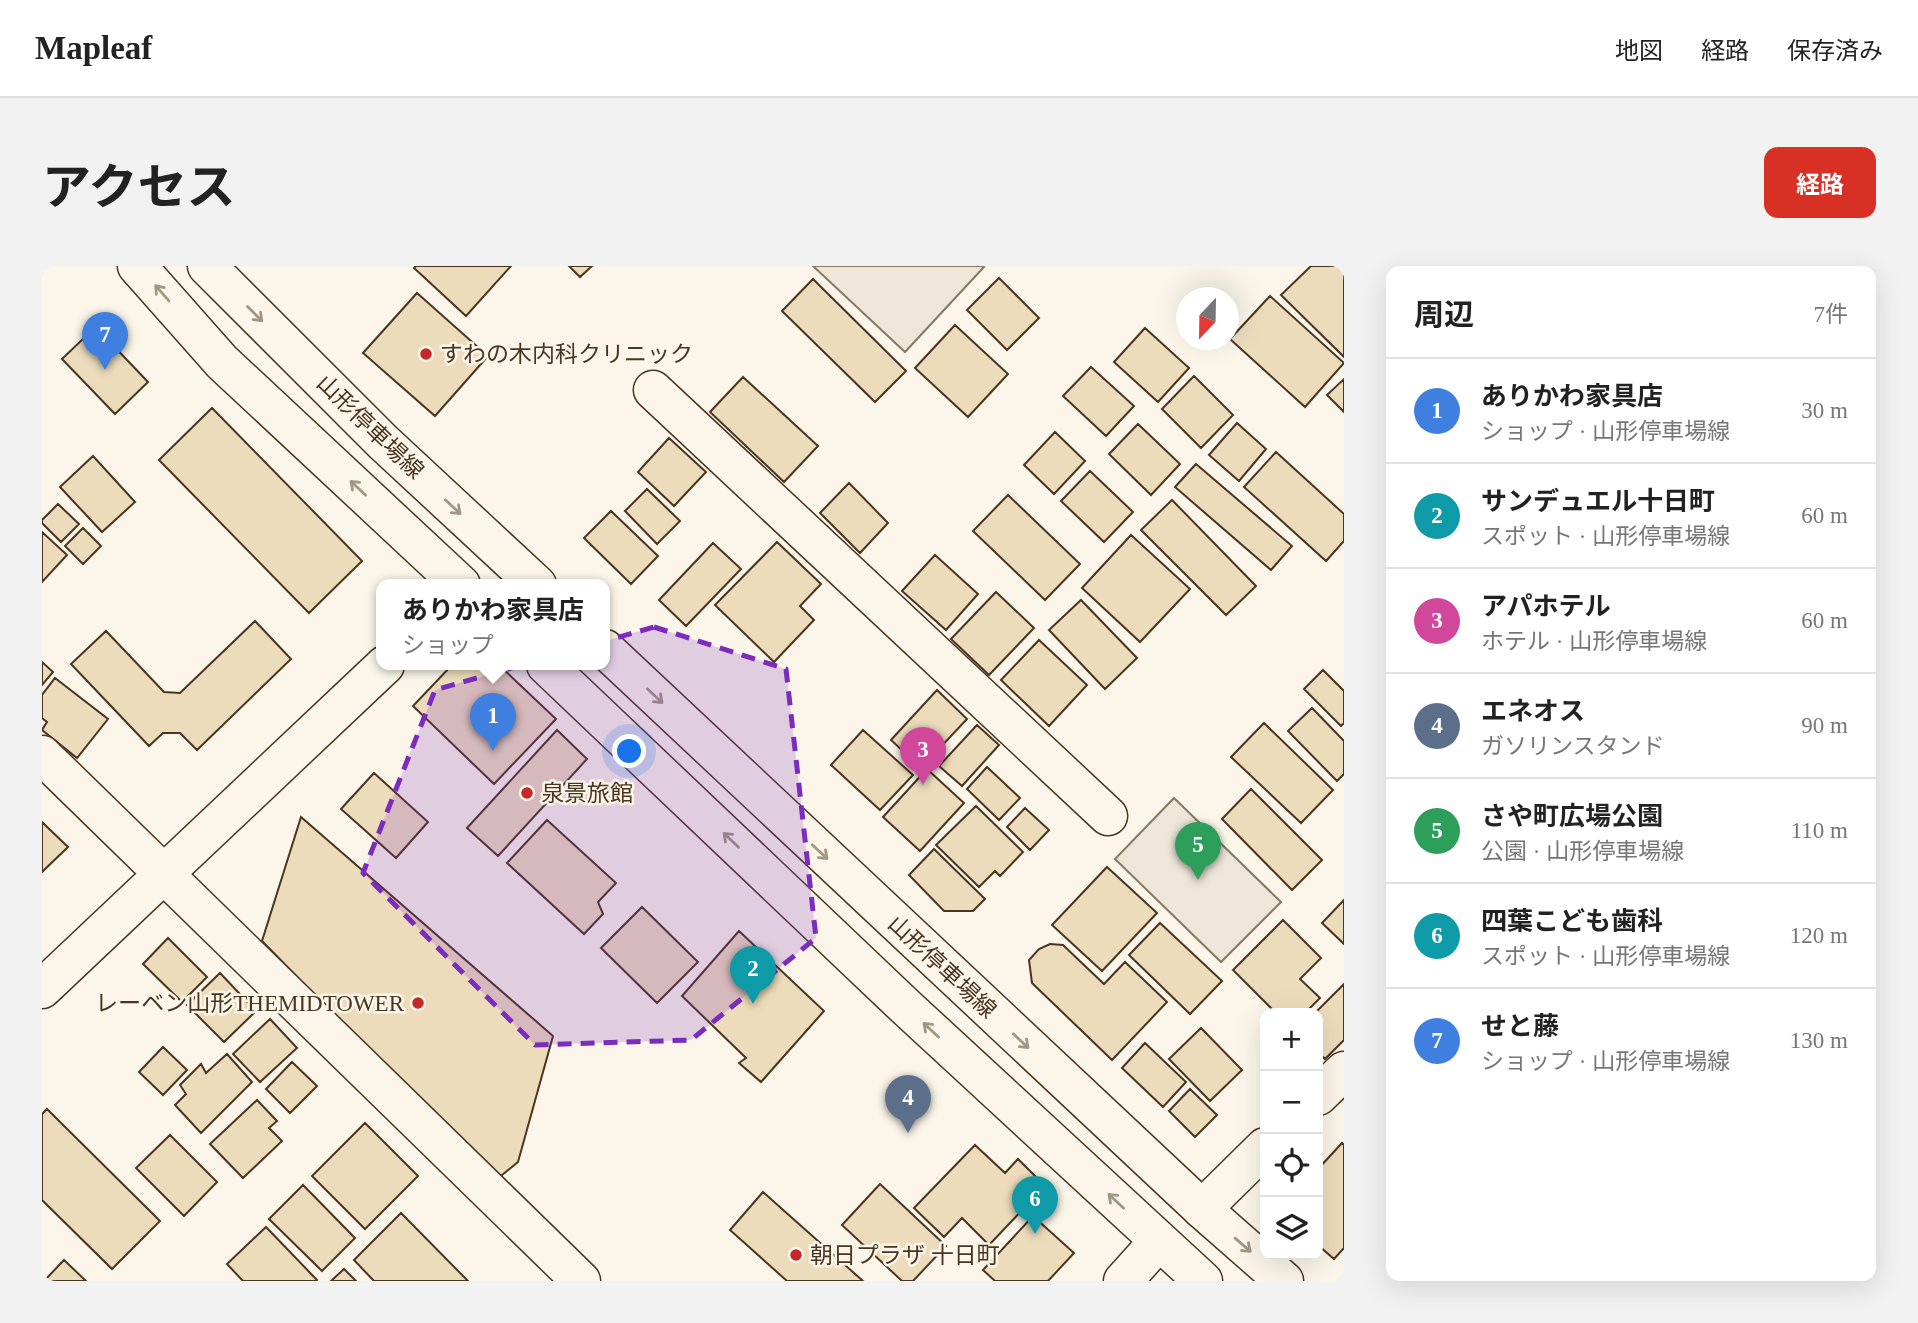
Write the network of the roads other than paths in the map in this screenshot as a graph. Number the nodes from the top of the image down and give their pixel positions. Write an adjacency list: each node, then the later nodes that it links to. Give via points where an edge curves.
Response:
1 (137, 266): 4 (main road, one-way to 1, via 222,362)
2 (207, 266): 5 (main road, 山形停車場線, one-way to 5, via 383,442)
3 (653, 390): 10 (main road)
4 (455, 579)
5 (531, 579)
6 (610, 654): 16 (main road, 山形停車場線, one-way to 16)
7 (380, 670): 11 (main road)
8 (551, 670): 17 (main road, one-way to 8)
9 (42, 755): 11 (main road)
10 (1108, 816)
11 (165, 873): 12 (main road); 18 (main road)
12 (42, 989)
13 (1344, 1071): 14 (main road)
14 (1323, 1092)
15 (1260, 1152): 16 (main road)
16 (1202, 1209): 21 (main road, 山形停車場線, one-way to 21)
17 (1160, 1241): 19 (main road); 20 (main road)
18 (581, 1281)
19 (1123, 1281)
20 (1202, 1281)
21 (1284, 1281)

